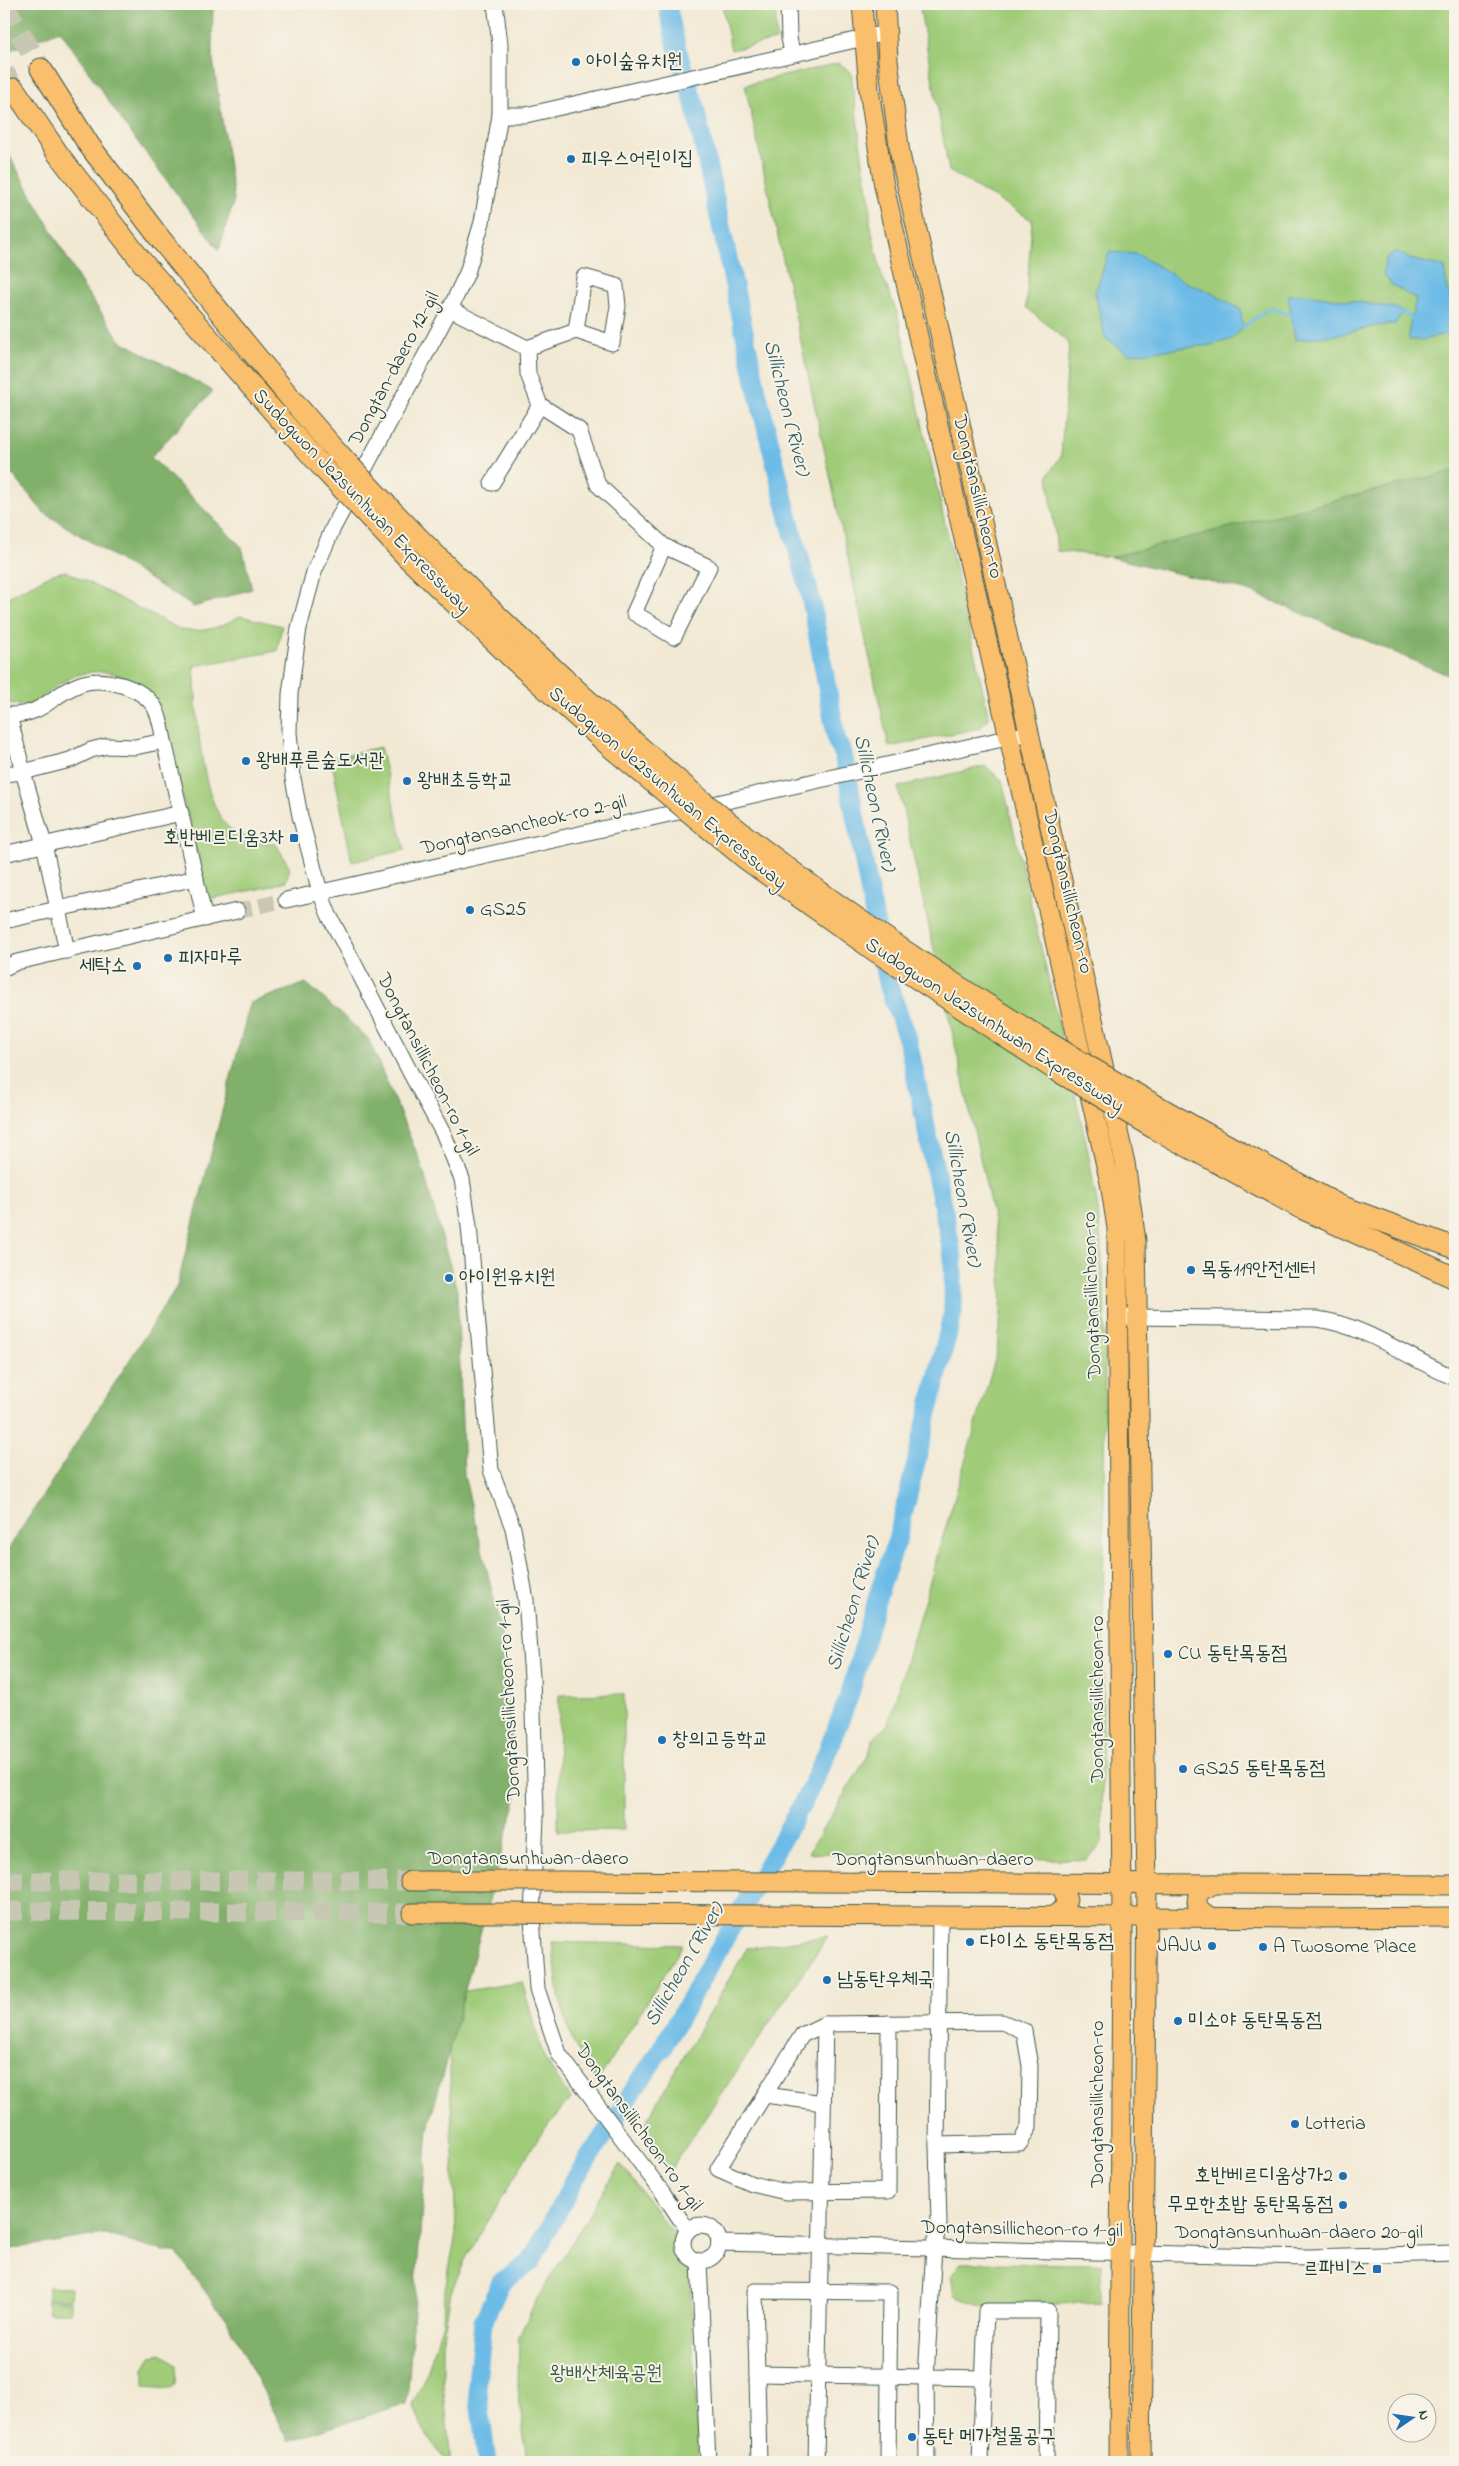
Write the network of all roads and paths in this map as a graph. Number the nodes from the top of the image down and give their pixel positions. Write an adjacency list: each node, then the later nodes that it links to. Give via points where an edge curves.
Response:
1 (495, 4): 10 (street, Dongtan-daero 12-gil, via 500,44)
2 (788, 4): 7 (street)
3 (862, 4): 6 (main road, Dongtansillicheon-ro)
4 (885, 4): 5 (main road, Dongtansillicheon-ro)
5 (886, 33): 6 (street); 17 (main road, Dongtansillicheon-ro, via 900,154)
6 (863, 37): 7 (street); 18 (main road, Dongtansillicheon-ro, via 884,186)
7 (792, 53): 10 (street, via 526,114)
8 (41, 69): 39 (highway, Sudogwon Je2sunhwan Expressway, bridge, via 89,145 162,241 337,453 423,544 620,730 728,822 874,930 1058,1049)
9 (14, 89): 39 (highway, Sudogwon Je2sunhwan Expressway, bridge, via 58,154 142,263 322,467 409,559 613,749 746,859 874,950 1053,1068 1154,1128)
10 (500, 115): 11 (street, Dongtan-daero 12-gil, via 482,222 467,274)
11 (450, 309): 13 (street); 31 (street, Dongtan-daero 12-gil, via 332,528 314,572 299,628 290,694 289,732 300,816)
12 (576, 331): 13 (street)
13 (527, 348): 14 (street, via 528,374)
14 (540, 405): 15 (street); 16 (street, via 579,430 598,485)
15 (492, 484)
16 (664, 546): 16 (street, via 634,613 674,637 709,567)
17 (1016, 672): 18 (main road, via 1007,684); 20 (main road, Dongtansillicheon-ro)
18 (996, 680): 21 (main road, Dongtansillicheon-ro)
19 (6, 714): 22 (street, via 36,712 79,684 96,681 142,694 154,707); 23 (street)
20 (1029, 733): 21 (street); 25 (main road, Dongtansillicheon-ro)
21 (1009, 738): 26 (main road, Dongtansillicheon-ro); 31 (street, Dongtansancheok-ro 2-gil)
22 (164, 741): 23 (street, via 107,746); 27 (street)
23 (23, 772): 24 (street); 28 (street)
24 (4, 774)
25 (1041, 787): 26 (main road, via 1028,783); 42 (main road, Dongtansillicheon-ro, via 1125,1162)
26 (1021, 793): 40 (main road, Dongtansillicheon-ro, via 1110,1183)
27 (181, 813): 28 (street); 30 (street)
28 (44, 844): 29 (street); 33 (street)
29 (4, 854)
30 (196, 878): 33 (street); 35 (street)
31 (320, 892): 32 (street, Dongtansancheok-ro 2-gil); 73 (street, Dongtansillicheon-ro 1-gil, via 344,947 444,1135 462,1179 491,1470 513,1528 526,1600 536,1816 532,1918 537,1988 559,2054)
32 (286, 900)
33 (59, 909): 36 (street); 37 (street)
34 (237, 911): 35 (street)
35 (205, 918): 37 (street)
36 (4, 921)
37 (68, 950): 38 (street)
38 (4, 968)
39 (1304, 1198): 41 (highway, Sudogwon Je2sunhwan Expressway, via 1338,1205); 43 (highway, Sudogwon Je2sunhwan Expressway)
40 (1117, 1247): 42 (main road, via 1127,1260); 44 (main road, Dongtansillicheon-ro)
41 (1455, 1248)
42 (1137, 1250): 45 (main road, Dongtansillicheon-ro)
43 (1455, 1278)
44 (1118, 1317): 45 (street); 47 (main road, Dongtansillicheon-ro)
45 (1139, 1317): 46 (street, via 1338,1322); 48 (main road, Dongtansillicheon-ro)
46 (1455, 1378)
47 (1118, 1381): 48 (main road, via 1131,1370); 49 (main road, Dongtansillicheon-ro)
48 (1140, 1384): 50 (main road, Dongtansillicheon-ro)
49 (1121, 1803): 50 (main road, via 1133,1814 1140,1811); 53 (main road, Dongtansillicheon-ro)
50 (1145, 1803): 54 (main road, Dongtansillicheon-ro)
51 (410, 1881): 52 (main road, Dongtansunhwan-daero, bridge)
52 (1056, 1883): 53 (main road, Dongtansunhwan-daero); 59 (main road, via 1067,1900)
53 (1121, 1884): 54 (main road, Dongtansunhwan-daero); 61 (main road, Dongtansillicheon-ro)
54 (1147, 1884): 55 (main road, Dongtansunhwan-daero); 62 (main road, Dongtansillicheon-ro)
55 (1214, 1884): 56 (main road, Dongtansunhwan-daero); 63 (main road, via 1199,1892 1196,1900 1198,1909)
56 (1455, 1885)
57 (412, 1913): 58 (main road, bridge)
58 (940, 1915): 59 (main road); 67 (street)
59 (1053, 1916): 61 (main road)
60 (1455, 1916): 63 (main road)
61 (1122, 1917): 62 (main road); 64 (main road, Dongtansillicheon-ro)
62 (1146, 1917): 63 (main road); 65 (main road, Dongtansillicheon-ro)
63 (1210, 1917)
64 (1122, 1989): 65 (main road, via 1132,1976 1140,1978); 77 (main road, Dongtansillicheon-ro)
65 (1145, 1990): 79 (main road, Dongtansillicheon-ro)
66 (888, 2023): 67 (street); 68 (street); 72 (street, via 888,2191)
67 (938, 2023): 71 (street); 71 (street, via 1002,2022 1024,2031 1030,2066 1028,2127 1020,2143)
68 (825, 2024): 69 (street, via 802,2035); 70 (street)
69 (764, 2095): 70 (street); 72 (street, via 718,2169 752,2184 786,2192)
70 (823, 2103): 72 (street)
71 (937, 2145): 76 (street, via 939,2224)
72 (822, 2191): 75 (street)
73 (688, 2231): 74 (street, Dongtansillicheon-ro 1-gil, via 697,2225 708,2226 716,2233); 80 (street, Dongtansillicheon-ro 1-gil, via 684,2247 689,2256)
74 (719, 2243): 75 (street, Dongtansillicheon-ro 1-gil); 80 (street, via 711,2258)
75 (821, 2247): 76 (street, Dongtansillicheon-ro 1-gil); 81 (street)
76 (934, 2248): 77 (street, Dongtansillicheon-ro 1-gil); 85 (street)
77 (1120, 2252): 79 (street, Dongtansillicheon-ro 1-gil); 94 (main road, Dongtansillicheon-ro)
78 (1455, 2252): 79 (street, Dongtansunhwan-daero 20-gil, via 1309,2257)
79 (1143, 2253): 95 (main road, Dongtansillicheon-ro)
80 (699, 2261): 87 (street)
81 (820, 2291): 82 (street, via 755,2291); 83 (street); 84 (street, via 890,2292)
82 (757, 2374): 83 (street); 88 (street)
83 (818, 2375): 84 (street); 89 (street)
84 (889, 2377): 85 (street); 90 (street)
85 (926, 2377): 86 (street); 91 (street)
86 (984, 2378): 92 (street); 93 (street, via 986,2311 1048,2311)
87 (708, 2462)
88 (759, 2462)
89 (816, 2462)
90 (888, 2462)
91 (927, 2462)
92 (980, 2462)
93 (1046, 2462)
94 (1119, 2462)
95 (1141, 2462)

